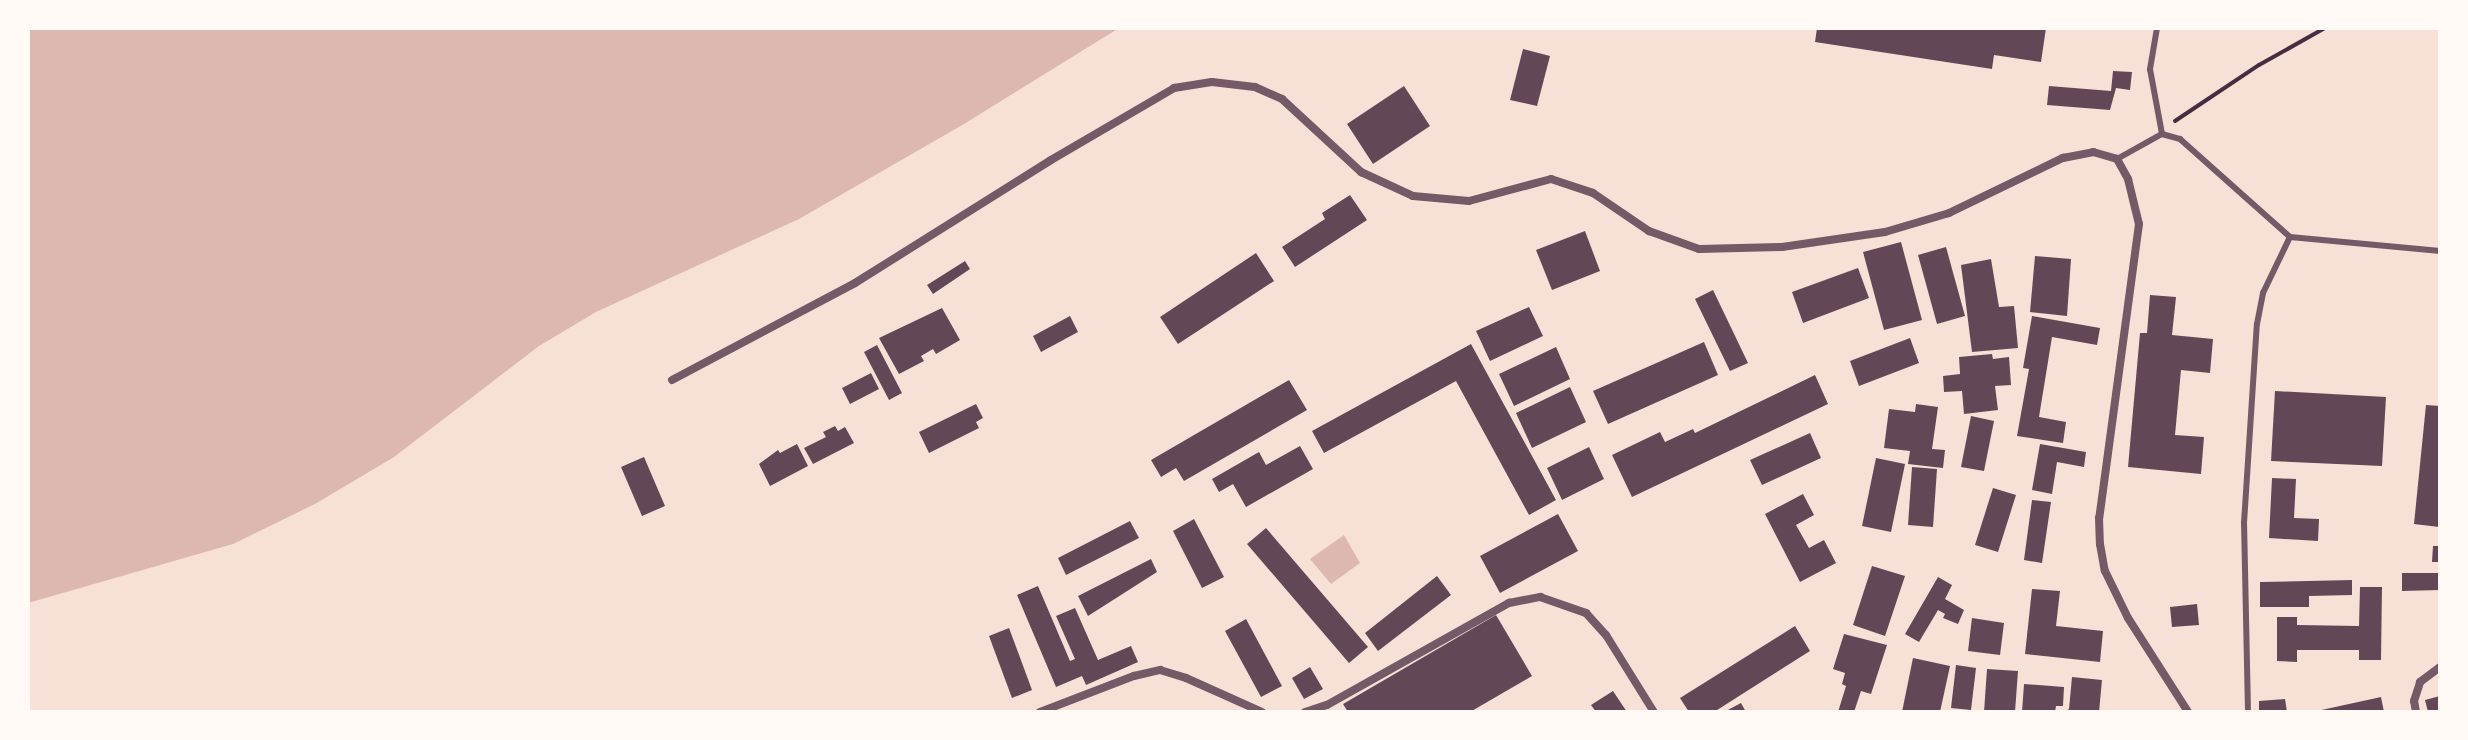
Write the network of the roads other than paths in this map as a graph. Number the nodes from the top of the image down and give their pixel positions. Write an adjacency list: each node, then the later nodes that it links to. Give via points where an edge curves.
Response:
1 (2157, 28): 2 (lane, via 2150,69)
2 (2162, 134): 3 (lane); 4 (lane, via 2180,139)
3 (2117, 159): 6 (street, via 2093,152 2063,158 1949,213 1885,232 1782,247 1699,249 1649,231 1593,193 1551,179 1469,201 1413,196 1361,172 1282,99 1255,87 1212,82 1174,88 855,283); 12 (street, via 2128,179 2139,224 2099,518 2100,544 2105,571 2128,618)
4 (2290, 237): 5 (lane); 13 (lane, via 2263,293 2257,324 2244,523)
5 (2440, 251)
6 (672, 380)
7 (2440, 667): 14 (street, via 2420,682)
8 (1040, 712): 9 (street, via 1160,670)
9 (1262, 712)
10 (1305, 712): 11 (street, via 1327,705 1509,603 1540,597 1586,613 1606,635)
11 (1654, 712)
12 (2188, 712)
13 (2248, 712)
14 (2416, 712)

